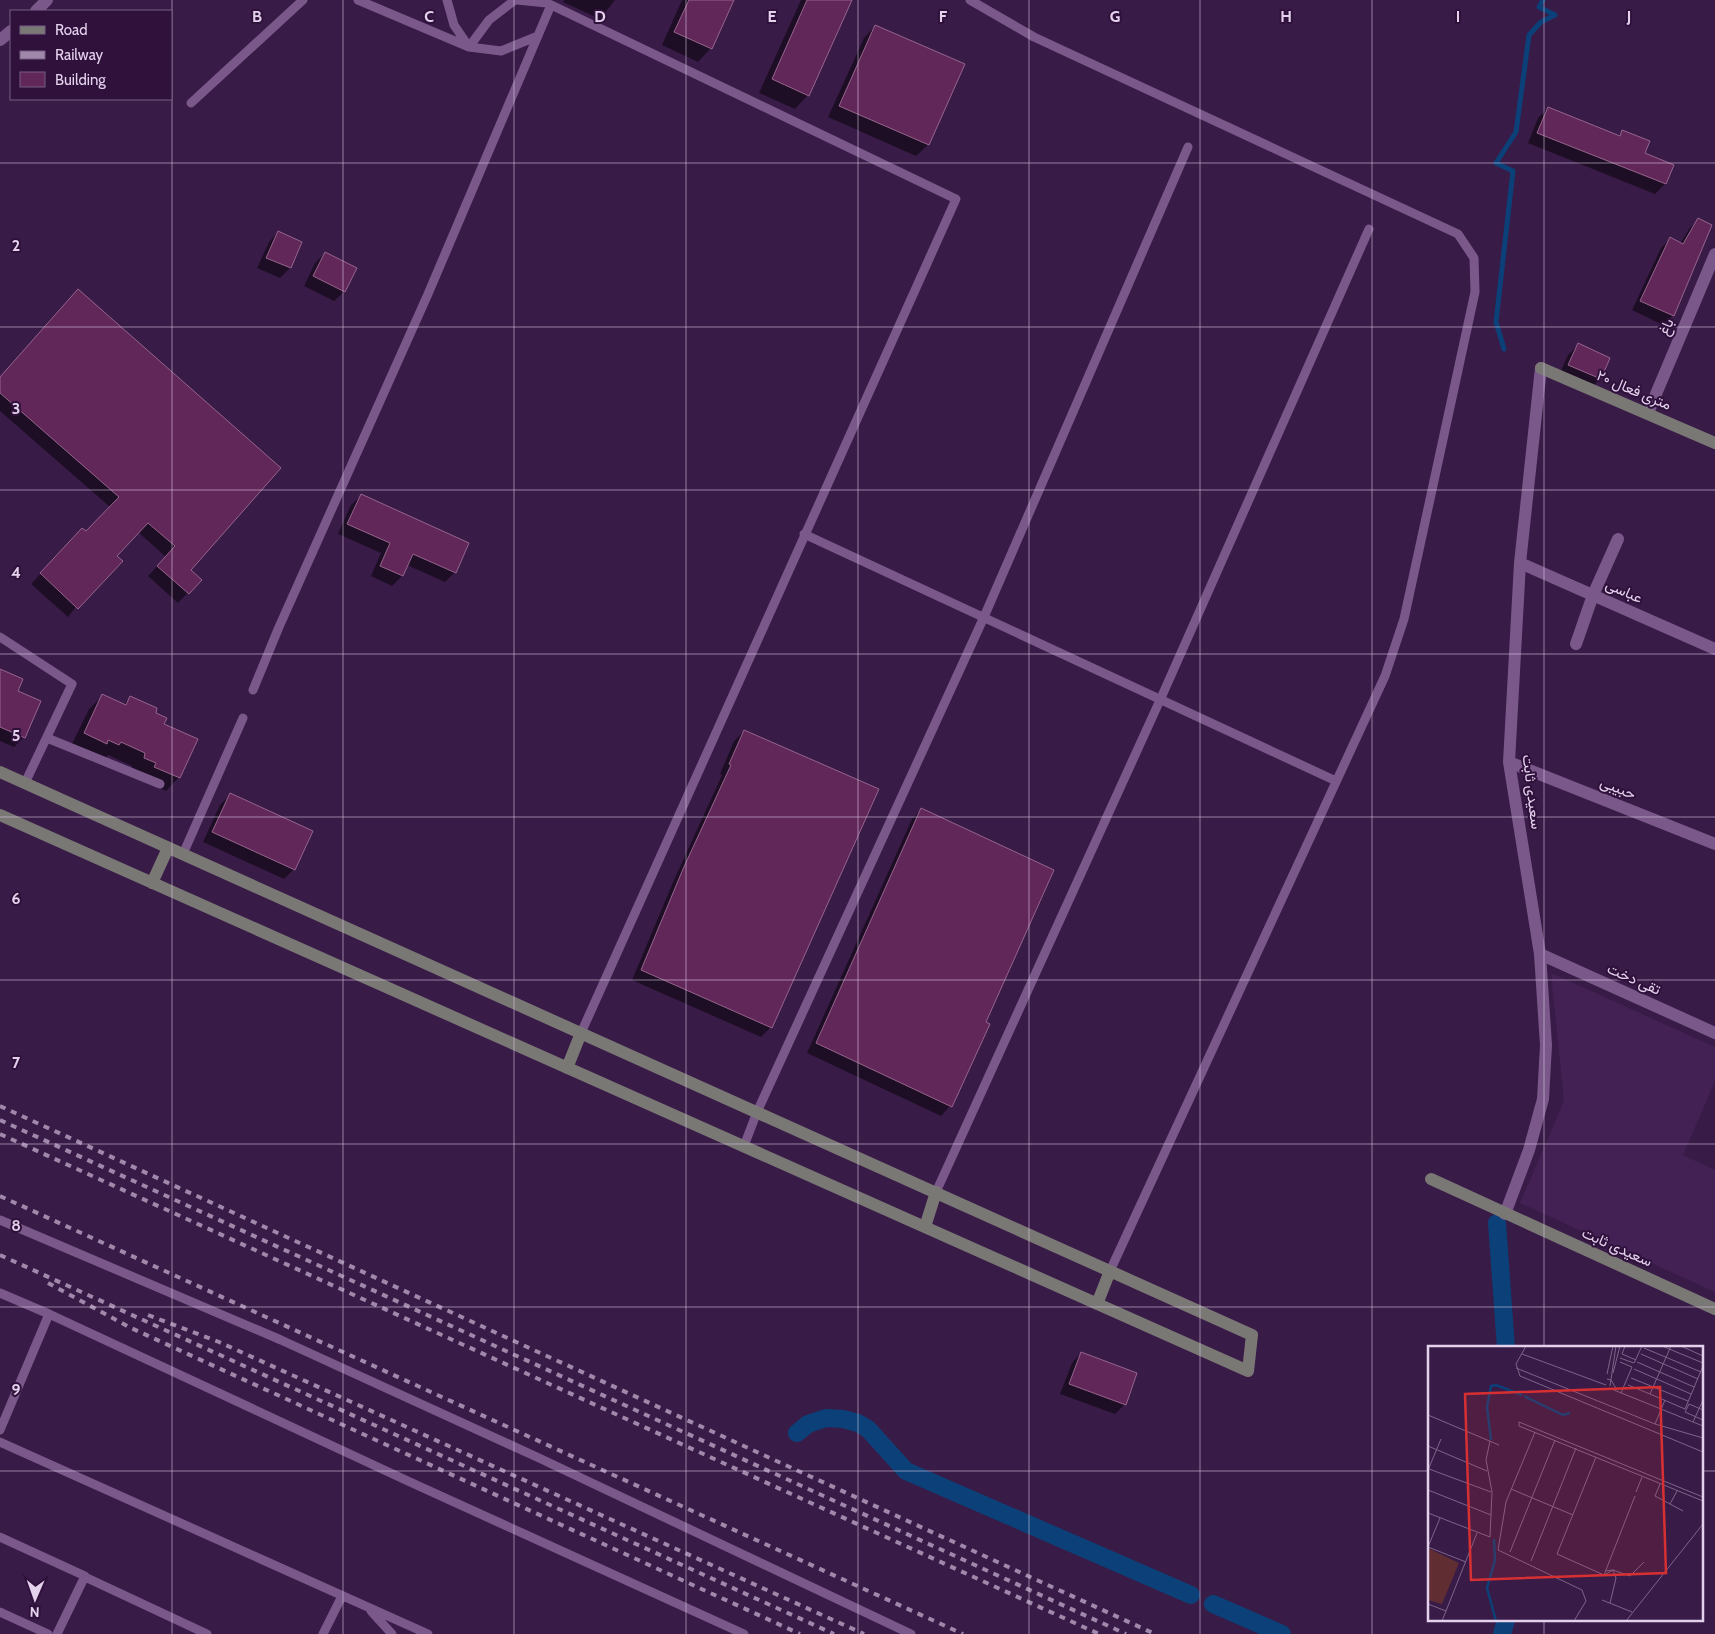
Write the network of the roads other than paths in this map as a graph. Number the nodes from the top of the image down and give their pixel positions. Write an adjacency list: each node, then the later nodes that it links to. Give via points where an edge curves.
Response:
1 (47, 0): 8 (street)
2 (302, 0): 13 (lane)
3 (358, 0): 12 (lane)
4 (447, 0): 12 (lane, via 454,25)
5 (516, 0): 7 (lane); 12 (lane, via 489,20)
6 (970, 0): 34 (lane, via 1034,37 1458,234 1474,258 1475,292 1404,619 1385,676)
7 (551, 5): 10 (lane); 20 (lane, via 956,199)
8 (37, 10)
9 (10, 32): 11 (street)
10 (538, 36): 12 (lane, via 501,51); 28 (lane)
11 (0, 40)
12 (469, 46)
13 (191, 103)
14 (1188, 147): 24 (lane)
15 (1369, 229): 29 (lane)
16 (1715, 254): 18 (street, باغ)
17 (1541, 368): 18 (street, ۲۰ متری فعال); 22 (street, سعیدی ثابت)
18 (1648, 413): 19 (street, ۲۰ متری فعال)
19 (1715, 443)
20 (804, 534): 24 (lane); 43 (lane)
21 (1618, 538): 23 (street)
22 (1520, 563): 23 (street, عباسی); 32 (street, سعیدی ثابت)
23 (1594, 595): 26 (street); 27 (street, عباسی)
24 (984, 616): 29 (lane); 46 (lane)
25 (0, 637): 31 (lane, via 72,684)
26 (1576, 644)
27 (1715, 649)
28 (253, 690)
29 (1161, 698): 34 (lane); 49 (lane)
30 (243, 718): 40 (lane)
31 (47, 738): 35 (lane); 36 (lane)
32 (1509, 762): 38 (street, حبیبی); 42 (street, سعیدی ثابت)
33 (0, 772): 35 (street)
34 (1336, 781): 53 (lane)
35 (25, 784): 39 (street)
36 (160, 784)
37 (0, 815): 41 (street)
38 (1715, 844)
39 (168, 848): 40 (street); 41 (street)
40 (183, 854): 43 (street)
41 (152, 883): 45 (street)
42 (1540, 954): 44 (street, تقی دخت); 50 (street, سعیدی ثابت, via 1546,1045 1543,1099 1529,1150)
43 (581, 1033): 45 (street); 46 (street)
44 (1715, 1033)
45 (567, 1068): 47 (street)
46 (757, 1112): 47 (lane); 49 (street)
47 (744, 1146): 52 (street)
48 (1432, 1179): 50 (street, سعیدی ثابت)
49 (936, 1192): 52 (street); 53 (street)
50 (1505, 1214): 56 (street, سعیدی ثابت)
51 (0, 1220): 72 (lane, via 290,1344)
52 (925, 1227): 55 (street)
53 (1110, 1271): 55 (street); 55 (street, via 1252,1335 1248,1371)
54 (0, 1293): 57 (lane)
55 (1097, 1304)
56 (1715, 1309)
57 (49, 1314): 58 (lane); 71 (lane)
58 (0, 1430)
59 (0, 1442): 62 (lane)
60 (0, 1537): 61 (lane)
61 (85, 1577): 66 (lane); 67 (lane)
62 (342, 1596): 63 (lane); 68 (lane)
63 (368, 1607): 69 (lane); 70 (lane)
64 (0, 1612): 65 (lane)
65 (48, 1634)
66 (57, 1634)
67 (207, 1634)
68 (323, 1634)
69 (392, 1634)
70 (428, 1634)
71 (744, 1634)
72 (911, 1634)

